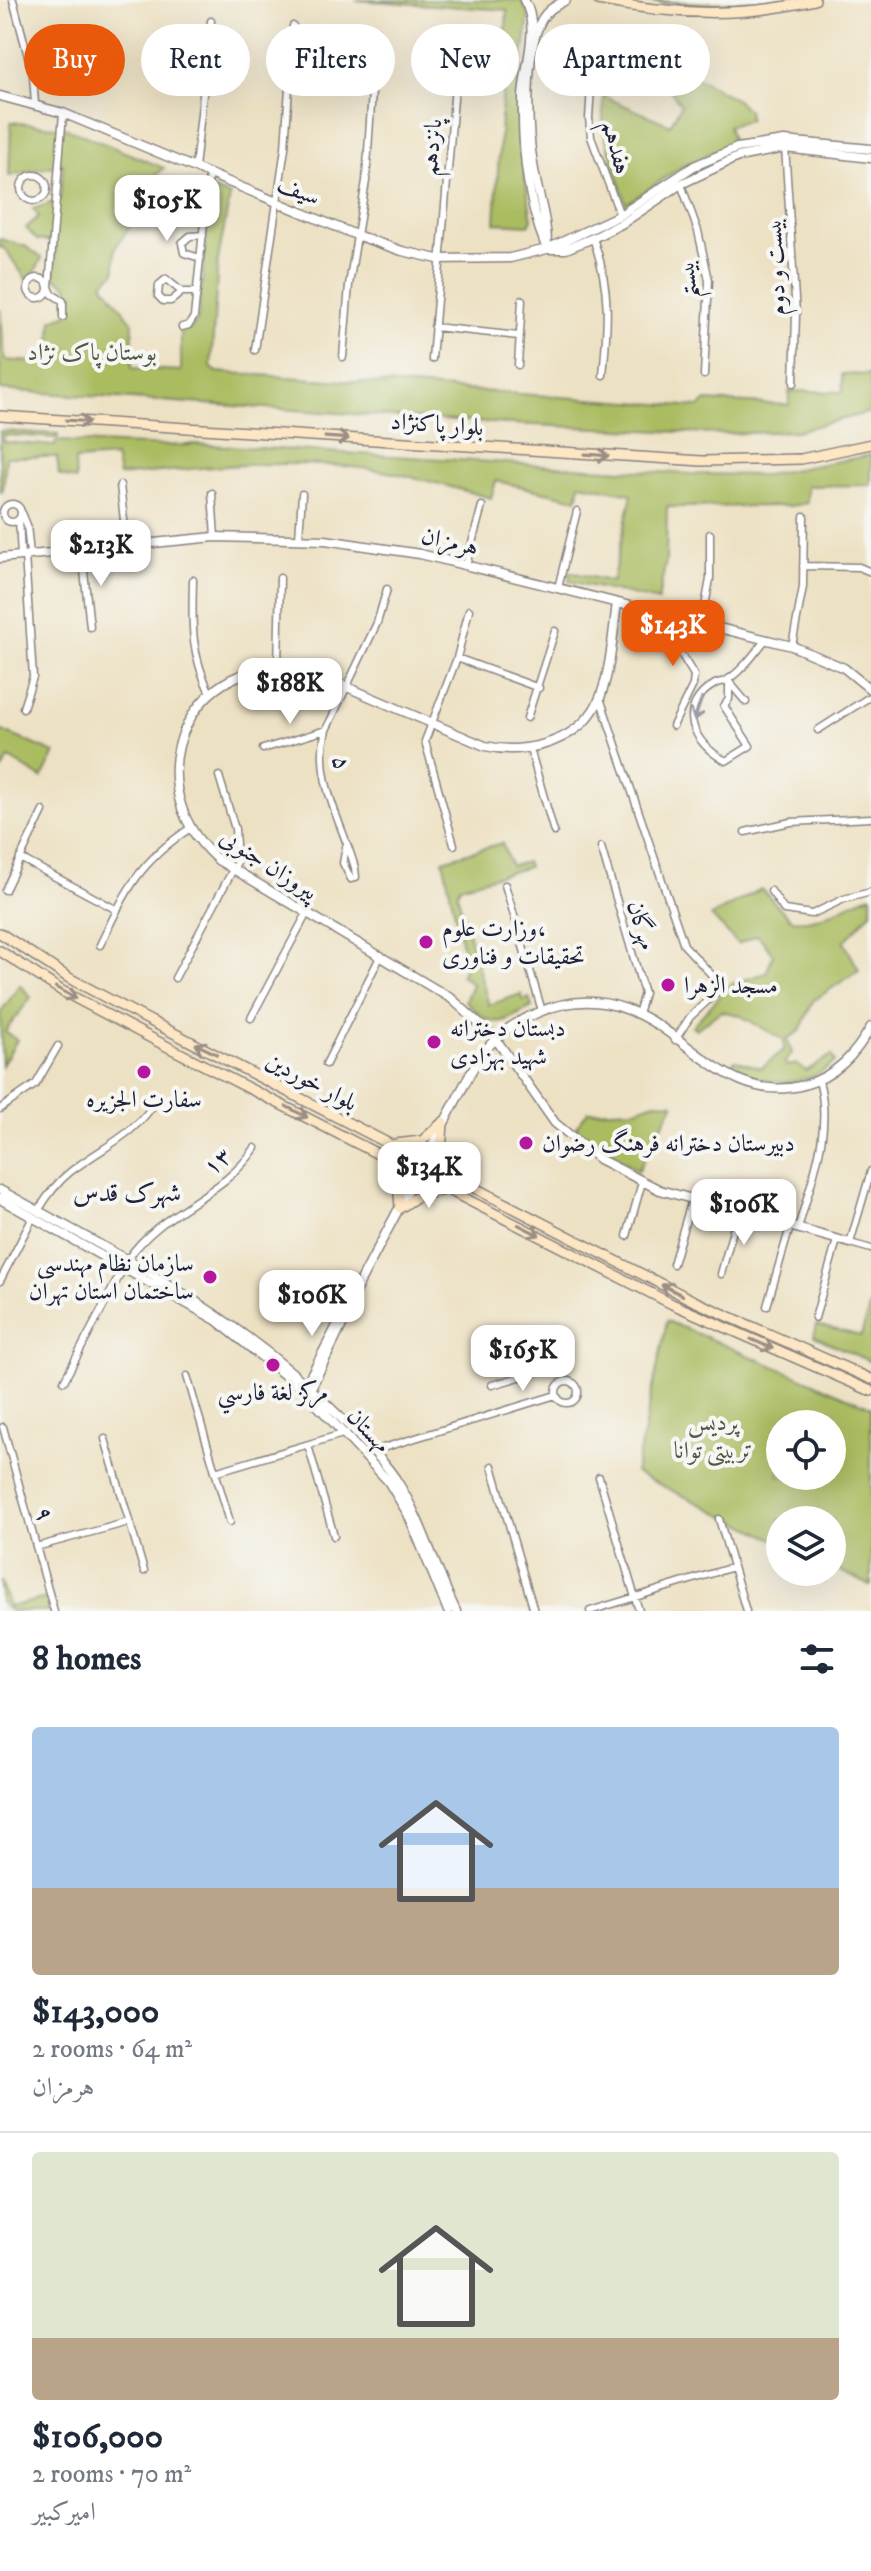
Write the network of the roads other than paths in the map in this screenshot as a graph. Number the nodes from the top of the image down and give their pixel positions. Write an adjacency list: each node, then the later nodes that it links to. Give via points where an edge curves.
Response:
1 (13, 0): 12 (street, via 33,75)
2 (524, 0): 27 (street, via 532,17 523,96 525,154)
3 (566, 0): 27 (street, via 541,21 532,66 530,141)
4 (598, 0): 5 (main road, via 715,14)
5 (815, 0)
6 (211, 21): 17 (street)
7 (0, 96): 12 (street, سیف)
8 (288, 96): 22 (street)
9 (372, 96): 26 (street)
10 (454, 96): 29 (street, پانزدهم)
11 (592, 96): 23 (street, هفدهم, via 591,137)
12 (35, 104): 13 (street, سیف)
13 (63, 113): 17 (street, سیف); 19 (street)
14 (785, 145): 15 (street, سیف); 16 (street, سیف); 20 (street, سیف, via 737,148); 43 (street, بیست و دوم, via 796,314)
15 (871, 149)
16 (871, 158)
17 (195, 168): 18 (street, سیف)
18 (209, 174): 22 (street, سیف); 25 (street)
19 (57, 176): 21 (street); 33 (street, via 49,287 63,301)
20 (679, 179): 23 (street, سیف); 42 (street, بیستم, via 709,280)
21 (45, 181): 21 (street, via 35,174 27,176 23,196 39,200 47,190)
22 (274, 202): 26 (street, سیف); 37 (street)
23 (622, 219): 24 (street, سیف)
24 (592, 234): 27 (street, سیف); 41 (street, via 609,304)
25 (203, 235): 28 (street); 28 (street, via 182,243 184,253)
26 (356, 235): 29 (street, سیف); 38 (street)
27 (547, 249): 29 (street, سیف, via 492,260)
28 (200, 258): 31 (street)
29 (438, 259): 35 (street, پانزدهم)
30 (182, 292): 31 (street)
31 (197, 292): 34 (street, via 192,323)
32 (522, 300): 36 (street)
33 (63, 317)
34 (182, 327)
35 (434, 327): 36 (street); 39 (street, پانزدهم)
36 (519, 336): 40 (street)
37 (255, 350)
38 (343, 357)
39 (432, 359)
40 (518, 365)
41 (603, 375)
42 (704, 375)
43 (794, 383)
44 (0, 416): 45 (main road, بلوار پاکنژاد, one-way to 45, via 702,461 801,459)
45 (871, 444)
46 (120, 485): 56 (street)
47 (212, 493): 54 (street)
48 (302, 494): 55 (street)
49 (482, 506): 60 (street)
50 (577, 511): 65 (street)
51 (20, 516): 58 (street, via 27,525)
52 (804, 516): 61 (street)
53 (710, 534): 70 (street, via 710,579)
54 (215, 537): 55 (street, هرمزان); 56 (street, هرمزان)
55 (299, 538): 60 (street, هرمزان, via 373,545)
56 (127, 547): 57 (street, هرمزان)
57 (82, 552): 58 (street, هرمزان); 71 (street)
58 (25, 556): 59 (street, هرمزان); 84 (street, via 33,677)
59 (0, 558)
60 (466, 565): 65 (street, هرمزان)
61 (803, 566): 62 (street); 74 (street)
62 (871, 572)
63 (280, 578): 76 (street)
64 (193, 580): 80 (street, via 191,641)
65 (558, 588): 67 (street, هرمزان)
66 (387, 589): 78 (street, ۵)
67 (617, 603): 69 (street, هرمزان); 82 (street, پیروزان جنوبی)
68 (469, 610): 75 (street)
69 (665, 613): 70 (street, هرمزان); 87 (street, via 673,641 694,675)
70 (702, 623): 73 (street, هرمزان)
71 (90, 627)
72 (555, 631): 79 (street)
73 (766, 639): 74 (street, هرمزان); 77 (street)
74 (792, 646): 81 (street, هرمزان, via 844,668)
75 (457, 658): 79 (street); 86 (street)
76 (278, 667): 78 (street, پیروزان جنوبی, via 303,669); 80 (street, پیروزان جنوبی, via 234,678)
77 (729, 680): 77 (street, one-way to 77, via 703,695 693,714 693,731 706,751 726,761 750,746 724,706); 83 (street)
78 (349, 687): 86 (street, پیروزان جنوبی); 88 (street, ۵)
79 (539, 688): 85 (street)
80 (210, 693): 95 (street, پیروزان جنوبی, via 187,725 176,759 175,786)
81 (871, 693): 89 (street)
82 (600, 698): 91 (street, پیروزان جنوبی, via 585,721); 119 (street, via 684,945 720,984)
83 (746, 702)
84 (23, 708)
85 (527, 718)
86 (430, 721): 91 (street, پیروزان جنوبی, via 485,746); 98 (street, via 425,746)
87 (673, 726)
88 (326, 730): 90 (street); 99 (street, ۵, via 322,771)
89 (818, 730)
90 (263, 749)
91 (530, 749): 96 (street)
92 (219, 776): 102 (street, via 237,844)
93 (43, 811): 101 (street)
94 (871, 818): 97 (street, via 791,822)
95 (189, 829): 102 (street, پیروزان جنوبی); 107 (street, via 157,850)
96 (554, 832)
97 (745, 832)
98 (454, 845)
99 (346, 847)
100 (601, 847): 115 (street, مهرگان, via 644,993)
101 (20, 858): 104 (street); 107 (street)
102 (233, 870): 108 (street, پیروزان جنوبی); 113 (street)
103 (505, 885): 114 (street)
104 (5, 890)
105 (771, 891): 106 (street, via 784,910 802,915)
106 (871, 892)
107 (117, 910): 110 (street)
108 (307, 913): 112 (street, پیروزان جنوبی); 116 (street)
109 (0, 933): 126 (main road, بلوار خوردین, one-way to 109, via 69,978)
110 (100, 945)
111 (0, 951): 128 (main road, بلوار خوردین, one-way to 128, via 62,991)
112 (381, 955): 118 (street, پیروزان جنوبی, via 452,999); 121 (street)
113 (175, 978)
114 (542, 1011): 115 (street, via 583,1001); 118 (street)
115 (638, 1014): 119 (street)
116 (251, 1018)
117 (871, 1027): 122 (street, via 851,1057)
118 (495, 1038): 125 (street); 133 (street, پیروزان جنوبی, via 561,1129 599,1159)
119 (675, 1040): 122 (street, via 750,1085 778,1089)
120 (58, 1046): 124 (street, via 36,1084)
121 (326, 1064)
122 (819, 1081): 141 (street, via 824,1134)
123 (157, 1099): 140 (street, via 137,1128 70,1172)
124 (0, 1109)
125 (443, 1122): 126 (main road, via 415,1144); 129 (street); 132 (main road, via 442,1157)
126 (385, 1142): 129 (main road, بلوار خوردین)
127 (255, 1148): 146 (street, ۱۳, via 236,1174 151,1229)
128 (379, 1153): 131 (main road, بلوار خوردین); 138 (main road, via 398,1180)
129 (424, 1162): 131 (street); 132 (main road, بلوار خوردین)
130 (871, 1171): 144 (street)
131 (418, 1173): 134 (main road, بلوار خوردین); 138 (street)
132 (460, 1181): 154 (main road, بلوار خوردین, one-way to 132, via 694,1301)
133 (642, 1182): 137 (street, پیروزان جنوبی); 142 (street)
134 (448, 1189): 138 (main road, via 418,1196); 158 (main road, بلوار خوردین, one-way to 158, via 672,1304)
135 (0, 1190): 140 (street)
136 (0, 1199): 140 (street)
137 (692, 1199): 139 (street, پیروزان جنوبی); 147 (street)
138 (400, 1208): 157 (street)
139 (738, 1212): 141 (street, پیروزان جنوبی); 148 (street)
140 (35, 1214): 146 (street); 149 (street)
141 (794, 1228): 143 (street, پیروزان جنوبی); 150 (street)
142 (627, 1236)
143 (837, 1240): 144 (street, پیروزان جنوبی); 151 (street)
144 (850, 1243): 145 (street)
145 (871, 1249)
146 (125, 1264): 155 (street, ۱۳); 157 (street, مهستان, via 236,1325)
147 (673, 1264)
148 (721, 1274)
149 (0, 1281)
150 (767, 1306)
151 (815, 1318)
152 (537, 1367): 156 (street, via 533,1373)
153 (187, 1376): 166 (street)
154 (871, 1379)
155 (64, 1381)
156 (492, 1385)
157 (308, 1389): 161 (street, مهستان)
158 (871, 1391)
159 (556, 1395): 164 (street)
160 (3, 1427): 172 (street, ۹)
161 (350, 1431): 163 (street); 164 (street, مهستان)
162 (105, 1439): 169 (street)
163 (308, 1445): 166 (street); 171 (street)
164 (370, 1452): 175 (street, مهستان, via 401,1501)
165 (492, 1466): 180 (street)
166 (215, 1472): 170 (street)
167 (599, 1477): 176 (street)
168 (719, 1519): 173 (street)
169 (129, 1522): 172 (street); 174 (street)
170 (230, 1522)
171 (334, 1536)
172 (36, 1547): 177 (street, ۹)
173 (733, 1567): 176 (street); 183 (street)
174 (144, 1571)
175 (444, 1594): 178 (street, مهستان); 179 (street)
176 (635, 1598): 181 (street); 182 (street)
177 (54, 1611)
178 (448, 1611)
179 (456, 1611)
180 (534, 1611)
181 (590, 1611)
182 (639, 1611)
183 (746, 1611)

